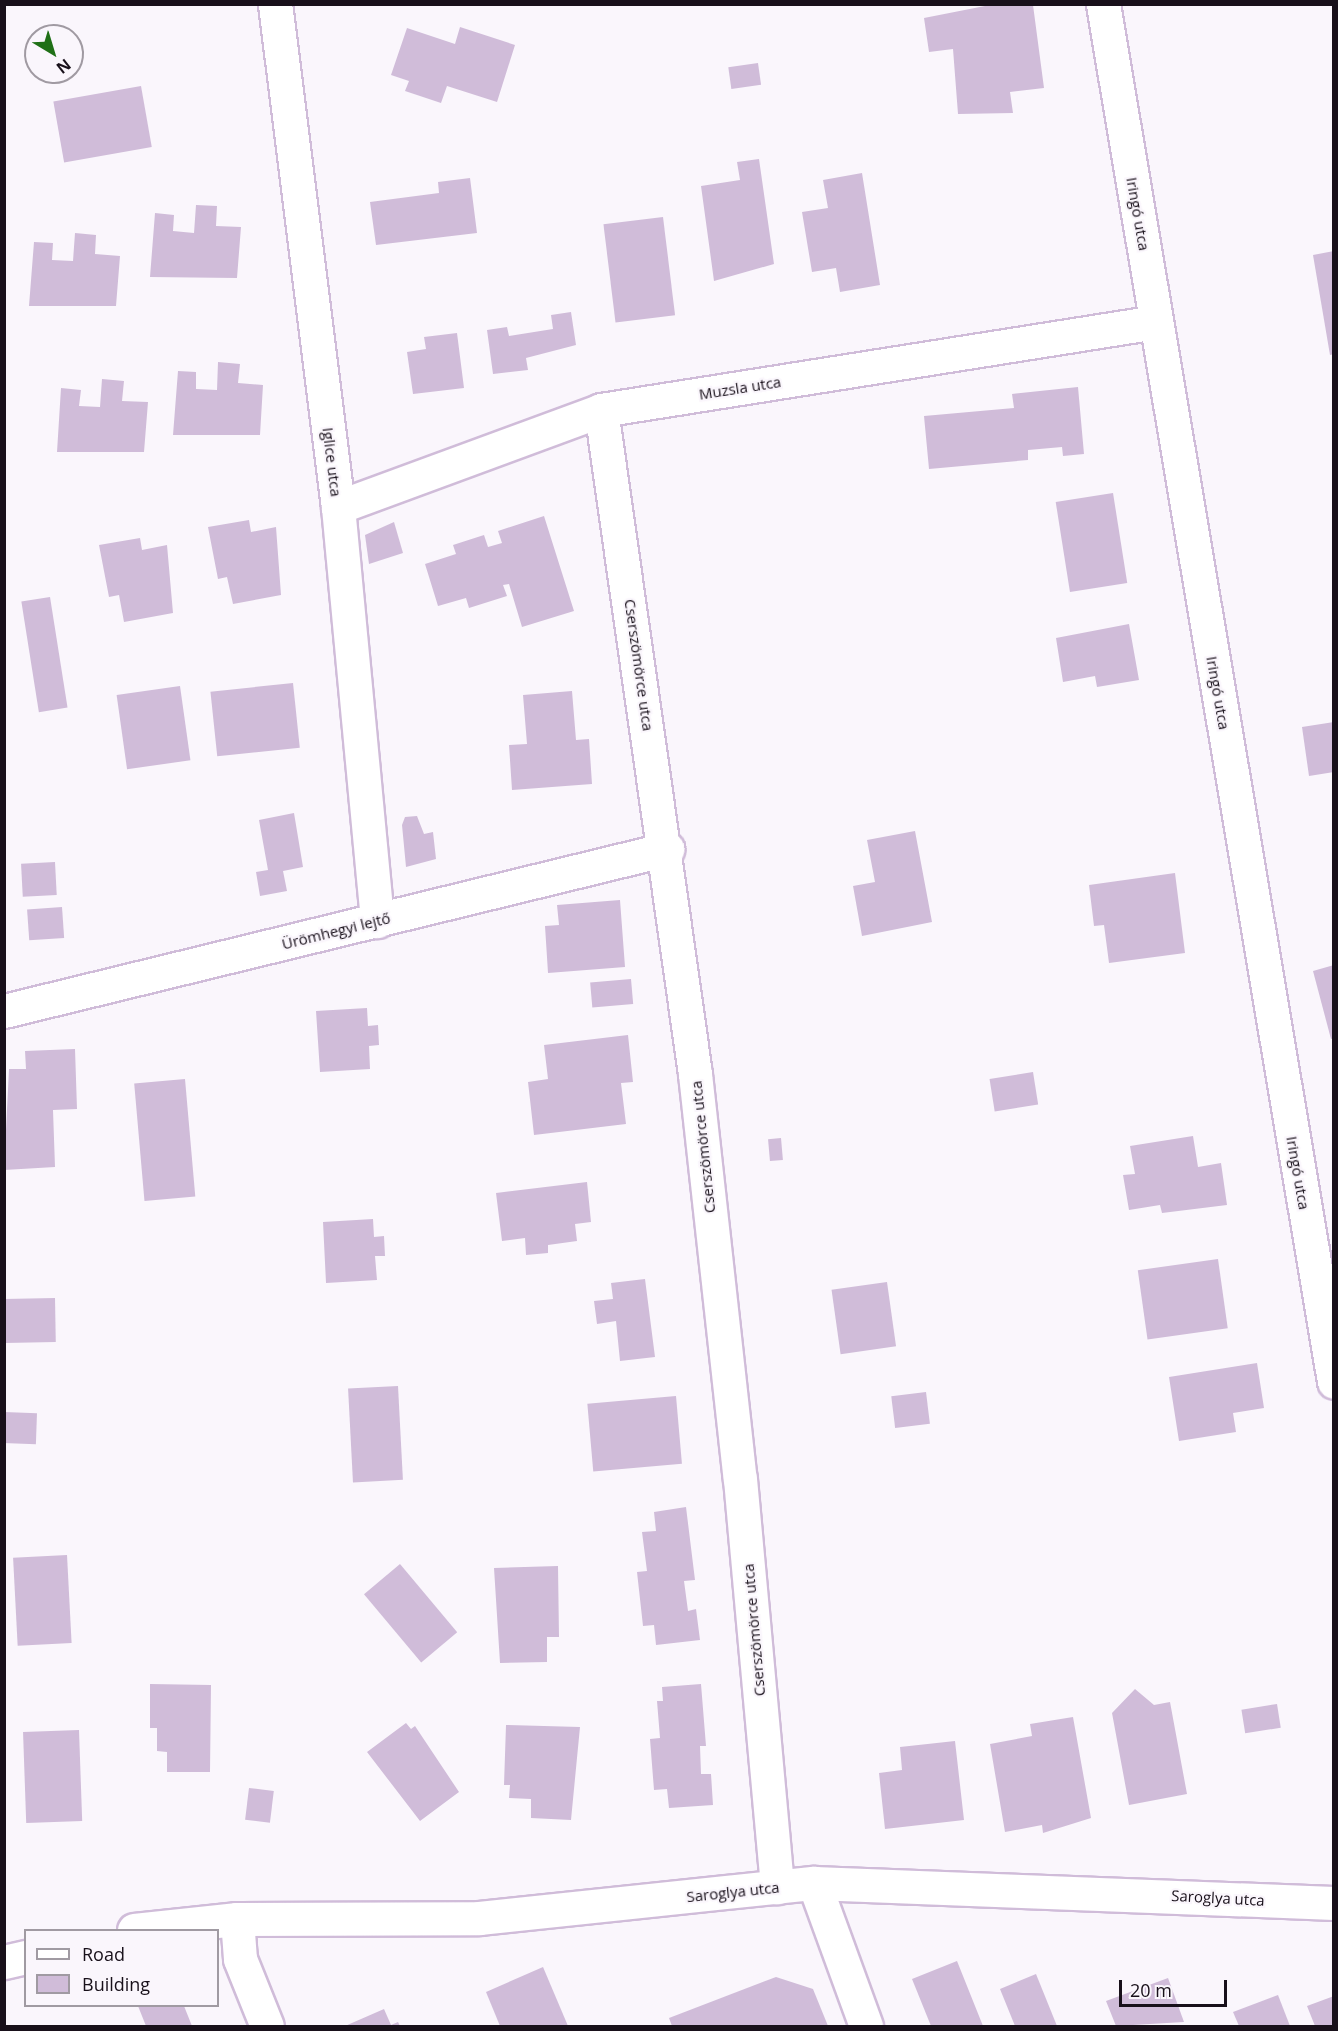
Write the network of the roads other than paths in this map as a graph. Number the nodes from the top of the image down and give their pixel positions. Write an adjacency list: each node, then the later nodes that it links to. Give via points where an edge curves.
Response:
1 (275, 4): 5 (street, Iglice utca)
2 (1103, 4): 3 (street, Iringó utca)
3 (1156, 322): 4 (street, Muzsla utca); 9 (street, Iringó utca)
4 (601, 410): 5 (street, Muzsla utca); 6 (street, Cserszömörce utca)
5 (338, 507): 7 (street, Iglice utca)
6 (667, 849): 7 (street, Ürömhegyi lejtő); 11 (street, Cserszömörce utca, via 740,1479)
7 (377, 921): 8 (street, Ürömhegyi lejtő)
8 (4, 1011)
9 (1334, 1382)
10 (814, 1883): 11 (street, Saroglya utca); 12 (street, Saroglya utca); 18 (street)
11 (777, 1887): 13 (street, Saroglya utca, via 479,1918)
12 (1334, 1903)
13 (237, 1918): 14 (street, Saroglya utca); 17 (street, via 240,1959)
14 (143, 1929)
15 (24, 1957): 16 (street)
16 (4, 1962)
17 (267, 2026)
18 (866, 2026)

